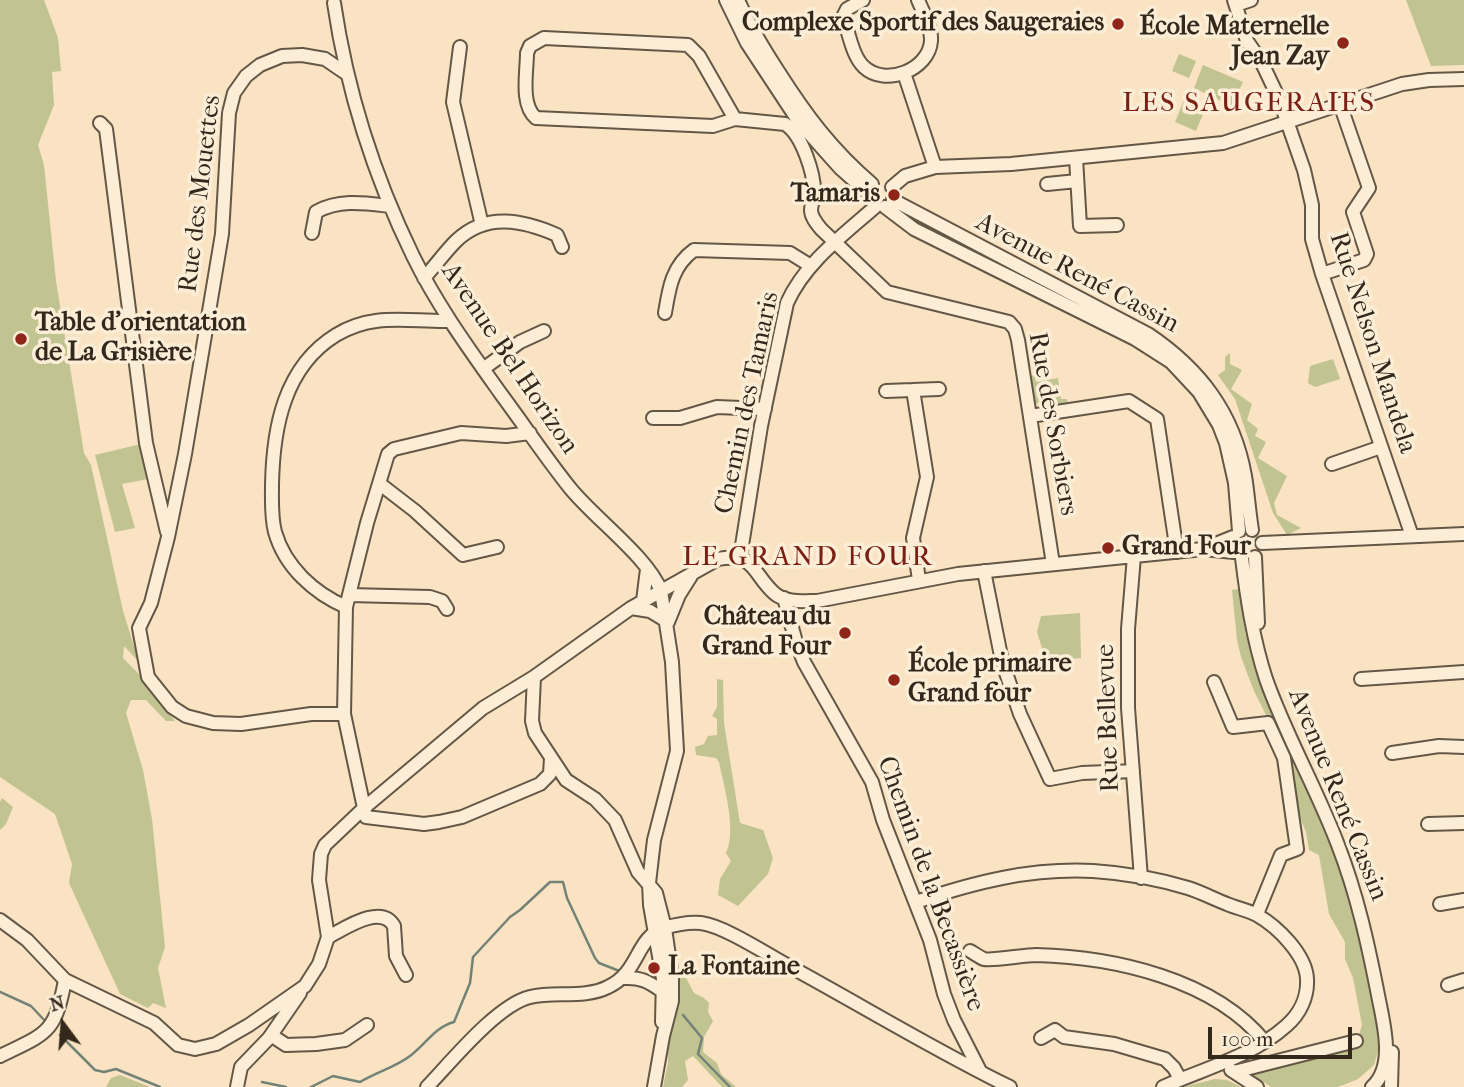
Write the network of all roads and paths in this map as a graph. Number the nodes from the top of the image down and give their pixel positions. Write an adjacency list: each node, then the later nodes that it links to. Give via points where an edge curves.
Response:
1 (726, 0): 20 (street, via 747,43 799,122 840,168)
2 (738, 0): 20 (street, via 806,113)
3 (863, 0): 9 (street, via 847,9 843,17 858,59 864,68 882,76)
4 (918, 0): 9 (street, via 932,44 917,67)
5 (1251, 0): 7 (street)
6 (334, 3): 10 (street, Avenue Bel Horizon)
7 (1235, 3): 14 (street, Rue Nelson Mandela, via 1248,41)
8 (460, 47): 23 (street, via 453,102)
9 (904, 73): 17 (street)
10 (347, 75): 22 (street, Avenue Bel Horizon); 48 (street, Rue des Mouettes, via 325,59 282,56 260,65 234,93 222,234)
11 (1464, 79): 12 (street, Chemin des Tamaris, via 1402,84)
12 (1340, 104): 14 (street, Chemin des Tamaris); 29 (street, via 1369,188 1353,212 1367,254 1364,260)
13 (734, 119): 13 (street, via 699,56 688,45 544,38 527,53 527,104 536,118 713,126); 26 (street, via 790,127 804,149 811,174 811,211)
14 (1288, 121): 16 (street, Chemin des Tamaris, via 1223,142); 29 (street, Rue Nelson Mandela, via 1310,187 1312,239)
15 (100, 123): 48 (street, via 108,142 146,443)
16 (1076, 158): 17 (street, Chemin des Tamaris); 18 (street)
17 (935, 167): 21 (street, Chemin des Tamaris, via 905,176)
18 (1077, 181): 19 (street); 24 (street, via 1080,226)
19 (1048, 184)
20 (869, 188): 21 (street, via 868,201); 21 (street, Avenue René Cassin, via 880,181)
21 (886, 200): 26 (street, Chemin des Tamaris); 45 (street, Avenue René Cassin, via 1148,334 1185,361 1220,405 1236,440 1245,476)
22 (390, 206): 25 (street, via 329,204 316,212); 30 (street, Avenue Bel Horizon)
23 (482, 225): 27 (street, via 517,221 557,235); 30 (street, via 456,240)
24 (1117, 225)
25 (312, 233)
26 (835, 242): 28 (street, Chemin des Tamaris); 39 (street, Rue des Sorbiers, via 887,292 1009,322 1018,340)
27 (562, 247)
28 (811, 266): 31 (street, via 790,253 694,250 671,279); 38 (street, Chemin des Tamaris, via 787,303)
29 (1322, 274): 42 (street, Rue Nelson Mandela)
30 (424, 278): 32 (street, Avenue Bel Horizon)
31 (665, 313)
32 (450, 321): 34 (street, Avenue Bel Horizon); 64 (street, via 386,319 338,334 311,356 283,403 272,468 275,532 300,577 330,600)
33 (544, 331): 34 (street)
34 (483, 369): 41 (street, Avenue Bel Horizon)
35 (939, 389): 36 (street)
36 (914, 390): 37 (street); 61 (street, via 927,477 913,538)
37 (886, 391)
38 (765, 409): 40 (street, via 717,407 680,418); 56 (street, Chemin des Tamaris)
39 (1030, 416): 52 (street, via 1129,401 1157,419); 57 (street, Rue des Sorbiers)
40 (653, 418)
41 (530, 433): 44 (street, via 461,433 394,449 382,467); 58 (street, Avenue Bel Horizon, via 571,490)
42 (1381, 447): 43 (street); 47 (street, Rue Nelson Mandela)
43 (1332, 464)
44 (380, 484): 50 (street, via 463,555); 64 (street)
45 (1242, 532): 49 (street, via 1260,535); 51 (street); 53 (street, via 1232,546)
46 (1464, 534): 47 (street)
47 (1412, 536): 49 (street)
48 (168, 537): 74 (street, Rue des Mouettes, via 151,603 139,628 148,677 172,708 213,723 241,724 311,713)
49 (1262, 543): 55 (street)
50 (497, 547)
51 (1203, 549): 52 (street); 53 (street)
52 (1177, 552): 54 (street)
53 (1238, 555): 55 (street); 116 (street, Avenue René Cassin, via 1253,636 1267,681 1338,844 1367,935 1386,1046 1384,1064)
54 (1134, 556): 57 (street); 78 (street, Rue Bellevue, via 1128,629)
55 (1255, 557): 117 (street, Avenue René Cassin, via 1258,619 1273,681 1341,833 1374,939 1392,1047)
56 (740, 558): 60 (street, via 718,559); 63 (street, via 749,561 774,593)
57 (1053, 564): 59 (street)
58 (647, 569): 62 (street, Avenue Bel Horizon); 65 (street)
59 (984, 571): 61 (street); 78 (street, via 1002,661 1050,779)
60 (693, 573): 62 (street); 67 (street)
61 (919, 580): 63 (street, via 817,601)
62 (661, 591): 65 (street); 67 (street)
63 (784, 598): 85 (street, Chemin de la Becassière, via 804,662 872,782)
64 (347, 601): 66 (street, via 430,597 442,601); 74 (street)
65 (637, 605): 67 (street); 69 (street)
66 (447, 609)
67 (667, 622): 83 (street, via 677,751 654,840)
68 (1464, 672): 70 (street)
69 (534, 677): 72 (street); 73 (street)
70 (1361, 679)
71 (1214, 682): 87 (street, via 1227,727 1268,723 1283,758 1297,849 1280,855)
72 (506, 693): 73 (street); 79 (street)
73 (532, 699): 77 (street, via 531,722)
74 (344, 714): 79 (street)
75 (1464, 747): 76 (street)
76 (1392, 753)
77 (551, 757): 79 (street, via 550,774 540,784 462,817 424,824 366,817); 83 (street, via 566,780 595,799 615,820 638,872)
78 (1133, 771): 82 (street, Rue Bellevue)
79 (364, 808): 90 (street, via 321,853 319,880)
80 (1464, 823): 81 (street)
81 (1428, 824)
82 (1141, 878): 85 (street, via 1092,871 1015,875 968,884); 87 (street, via 1190,888)
83 (649, 883): 89 (street)
84 (1464, 900): 86 (street)
85 (916, 902): 107 (street, Chemin de la Becassière, via 944,994)
86 (1440, 904)
87 (1256, 914): 104 (street, via 1300,955 1307,977 1305,1001 1298,1013)
88 (0, 919): 94 (street)
89 (660, 930): 93 (street, via 648,937); 98 (street); 101 (street, via 672,977 672,1001); 107 (street, via 700,923 713,927)
90 (328, 937): 92 (street, via 369,918 392,921 396,956); 97 (street)
91 (970, 951): 104 (street, via 986,960 1035,955 1085,958 1141,970 1210,998 1239,1015)
92 (406, 975)
93 (624, 978): 98 (street, via 646,980); 111 (street, via 590,993 515,1001)
94 (65, 980): 97 (street, via 142,1016 178,1045 195,1049 216,1044); 105 (street, via 52,1026)
95 (1464, 980): 96 (street)
96 (1448, 985)
97 (305, 986): 100 (street)
98 (662, 991): 101 (street)
99 (367, 1025): 100 (street, via 345,1040 316,1044 286,1045)
100 (271, 1035): 110 (street, via 241,1067)
101 (663, 1036): 112 (street)
102 (1041, 1038): 109 (street, via 1055,1030 1064,1037 1152,1055 1165,1059)
103 (1356, 1041): 108 (street)
104 (1265, 1042): 106 (street)
105 (0, 1056)
106 (1222, 1064): 108 (street); 109 (street)
107 (981, 1072): 113 (street)
108 (1234, 1072): 115 (street)
109 (1180, 1079): 114 (street)
110 (237, 1087)
111 (427, 1087)
112 (654, 1087)
113 (1010, 1087)
114 (1163, 1087)
115 (1257, 1087)
116 (1371, 1087)
117 (1391, 1087)

